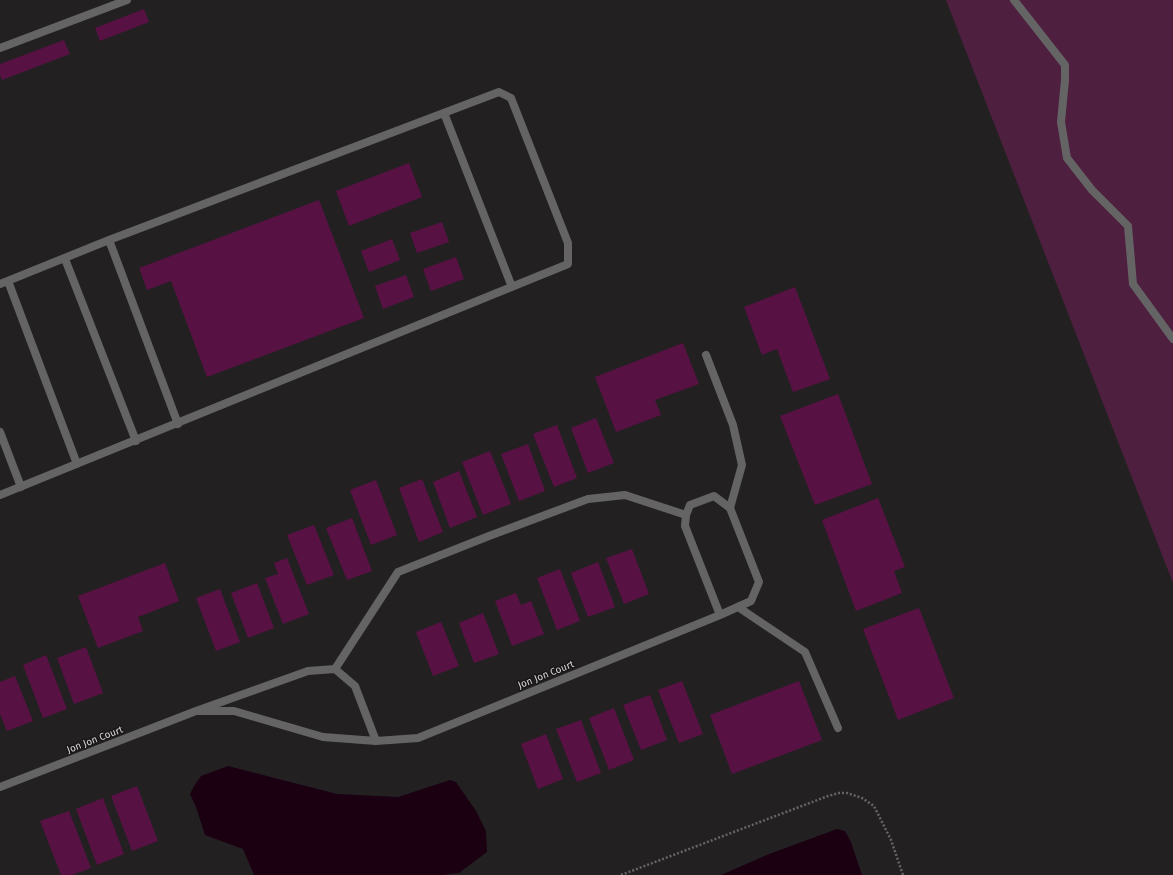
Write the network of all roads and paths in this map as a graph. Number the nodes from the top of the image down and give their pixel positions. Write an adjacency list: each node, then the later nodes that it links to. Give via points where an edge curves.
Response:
1 (127, 0): 3 (street)
2 (1014, 0): 9 (street, via 1065,65 1061,122 1067,158 1092,190 1128,226 1133,284)
3 (0, 48)
4 (444, 113): 5 (street); 8 (street); 8 (street, via 499,92 511,98 568,243 568,264)
5 (109, 240): 6 (street); 11 (street)
6 (65, 259): 7 (street); 13 (street)
7 (4, 283): 14 (street)
8 (512, 287): 11 (street)
9 (1173, 339)
10 (706, 355): 17 (street, via 733,425 742,465)
11 (178, 424): 13 (street)
12 (0, 432): 15 (street)
13 (136, 441): 14 (street)
14 (77, 464): 15 (street)
15 (21, 487): 16 (street)
16 (0, 495)
17 (730, 508): 18 (street, via 714,496 690,505); 19 (street, Jon Jon Court, via 759,582 751,601)
18 (686, 515): 20 (street, via 685,526); 21 (street, via 625,495 588,499 398,572)
19 (738, 607): 20 (street, Jon Jon Court); 23 (street, via 805,652)
20 (720, 615): 24 (street, Jon Jon Court, via 418,738)
21 (335, 669): 22 (street, Jon Jon Court, via 308,671); 24 (street, via 355,686)
22 (196, 711): 24 (street, Jon Jon Court, via 234,711 323,737); 25 (street, Jon Jon Court)
23 (838, 728)
24 (376, 741)
25 (0, 787)
26 (621, 875): 27 (path, via 828,796 847,793 862,798 874,806 891,840)
27 (903, 875)

